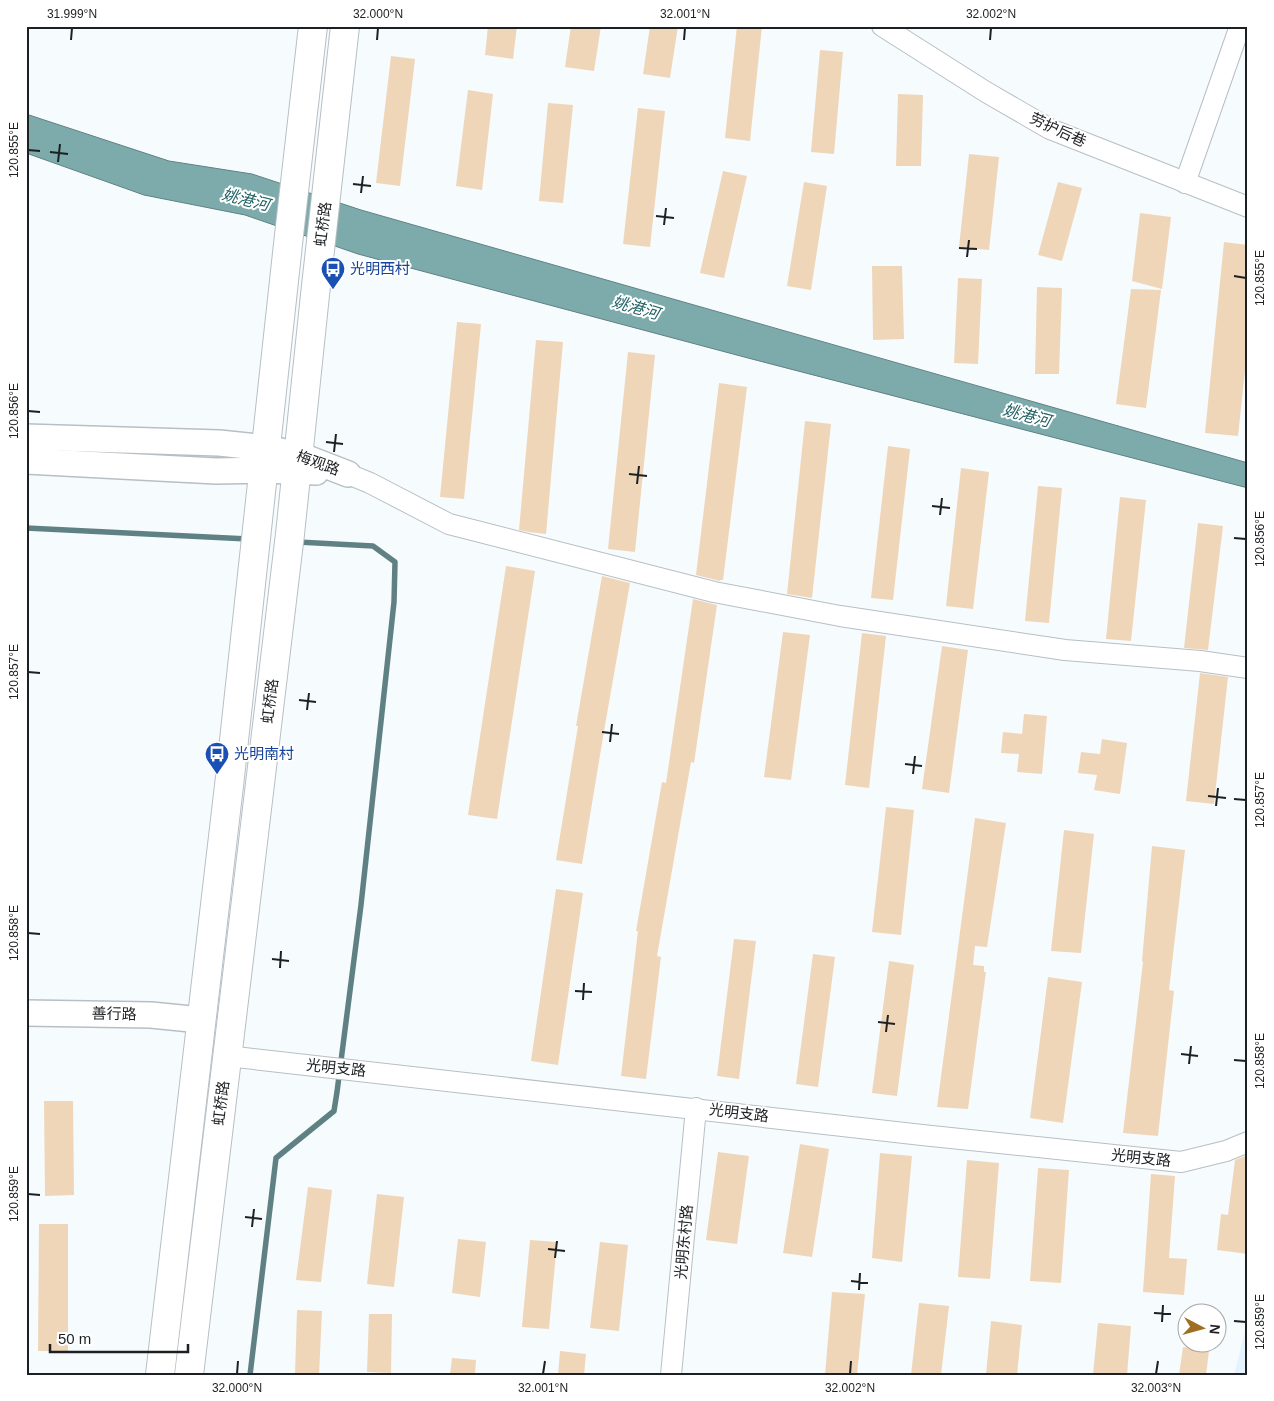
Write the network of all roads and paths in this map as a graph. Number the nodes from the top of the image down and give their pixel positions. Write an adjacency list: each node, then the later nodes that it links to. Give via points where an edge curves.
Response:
1 (313, 26): 8 (main road, 虹桥路)
2 (345, 26): 10 (main road, 虹桥路)
3 (882, 26): 5 (street, 劳护后巷, via 1050,130)
4 (1240, 26): 5 (street)
5 (1185, 182): 6 (street, 劳护后巷)
6 (1248, 207)
7 (26, 437): 8 (street, 梅观路, via 219,443)
8 (264, 459): 9 (street, 梅观路, via 216,471); 10 (street, 梅观路); 14 (main road, 虹桥路)
9 (26, 461)
10 (298, 463): 11 (street, 梅观路); 15 (main road, 虹桥路)
11 (348, 474): 12 (street, via 449,524 714,592 840,616 1065,650)
12 (1248, 668)
13 (26, 1013): 14 (street, 善行路, via 151,1015)
14 (202, 1020): 18 (main road, 虹桥路)
15 (227, 1056): 16 (street, 光明支路); 19 (main road, 虹桥路)
16 (696, 1108): 17 (street, 光明支路, via 1181,1162); 20 (street, 光明东村路)
17 (1248, 1142)
18 (160, 1375)
19 (189, 1375)
20 (671, 1375)

